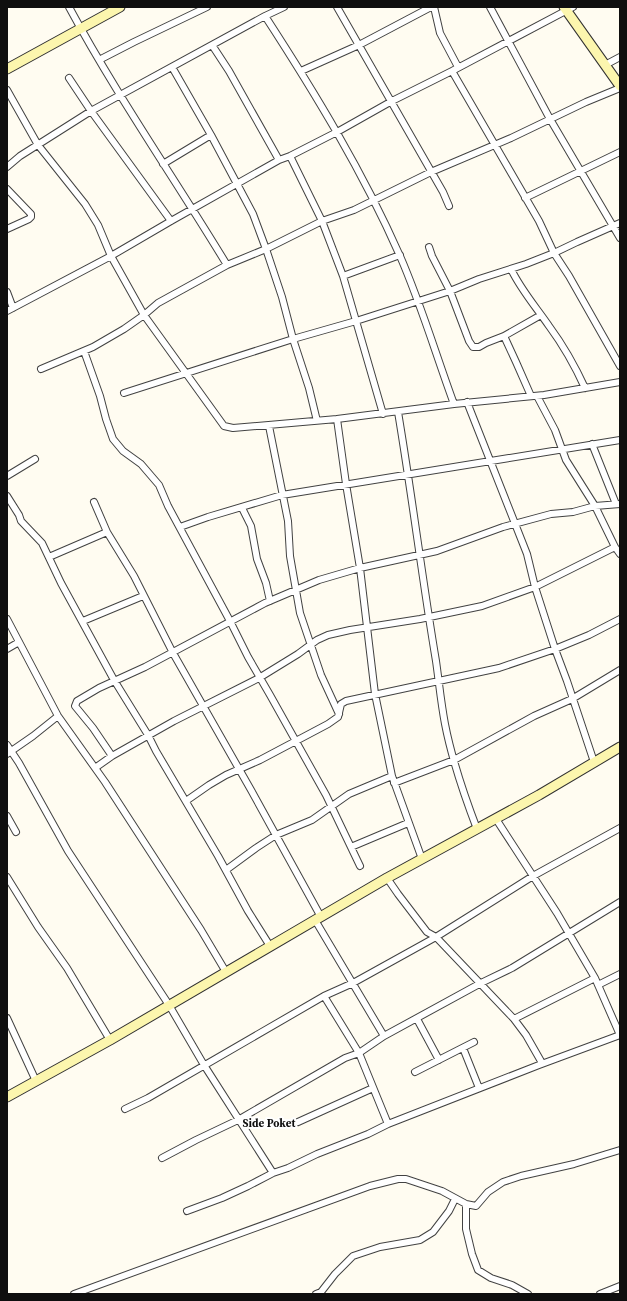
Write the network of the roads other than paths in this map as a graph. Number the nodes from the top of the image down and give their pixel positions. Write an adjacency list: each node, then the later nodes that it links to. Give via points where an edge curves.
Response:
1 (69, 7): 10 (street)
2 (120, 7): 10 (main road)
3 (207, 7): 15 (street)
4 (284, 7): 9 (street)
5 (337, 7): 13 (street)
6 (432, 7): 13 (street); 19 (street)
7 (490, 7): 11 (street)
8 (567, 8): 11 (street); 16 (main road)
9 (265, 16): 12 (street); 20 (street)
10 (80, 28): 15 (street); 18 (main road)
11 (508, 41): 19 (street); 27 (street)
12 (212, 45): 17 (street); 34 (street)
13 (359, 45): 20 (street); 25 (street)
14 (620, 57): 16 (street)
15 (99, 60): 24 (street)
16 (605, 65): 22 (main road)
17 (172, 67): 24 (street); 29 (street)
18 (7, 69)
19 (455, 69): 25 (street); 30 (street)
20 (301, 71): 28 (street)
21 (69, 78): 26 (street)
22 (620, 87): 27 (street)
23 (7, 90): 31 (street)
24 (120, 95): 26 (street); 35 (street)
25 (392, 101): 28 (street); 38 (street)
26 (91, 111): 31 (street); 45 (street)
27 (550, 119): 30 (street); 37 (street)
28 (337, 132): 33 (street); 42 (street)
29 (211, 135): 35 (street); 39 (street)
30 (494, 144): 38 (street); 41 (street)
31 (38, 145): 36 (street); 54 (street, via 85,204 98,224)
32 (620, 152): 37 (street)
33 (290, 156): 34 (street); 46 (street)
34 (279, 160): 39 (street)
35 (163, 164): 44 (street)
36 (7, 167)
37 (581, 171): 41 (street); 47 (street, via 600,204)
38 (431, 172): 42 (street); 43 (street)
39 (236, 184): 44 (street); 51 (street, via 253,214)
40 (7, 189): 48 (street, via 32,214 29,219)
41 (525, 198): 52 (street)
42 (373, 199): 46 (street, via 354,210); 53 (street)
43 (449, 206)
44 (193, 208): 45 (street); 55 (street)
45 (171, 221): 54 (street)
46 (322, 221): 51 (street); 57 (street)
47 (617, 224): 49 (street); 52 (street)
48 (7, 229)
49 (620, 238)
50 (429, 247): 58 (street)
51 (266, 249): 55 (street); 66 (street)
52 (554, 253): 56 (street); 68 (street, via 570,276)
53 (400, 255): 57 (street); 60 (street)
54 (111, 256): 61 (street); 62 (street)
55 (227, 265): 62 (street, via 158,303)
56 (511, 269): 58 (street); 63 (street)
57 (343, 276): 64 (street)
58 (450, 290): 60 (street); 65 (street, via 473,347 479,347)
59 (7, 292): 61 (street)
60 (418, 300): 64 (street); 76 (street)
61 (10, 309)
62 (144, 314): 67 (street, via 124,329); 70 (street)
63 (541, 315): 65 (street); 72 (street, via 575,366)
64 (356, 321): 66 (street); 78 (street)
65 (504, 336): 74 (street)
66 (293, 339): 70 (street); 80 (street)
67 (84, 351): 69 (street); 97 (street, via 113,439 123,452 141,464 159,485)
68 (620, 366)
69 (41, 369)
70 (185, 373): 73 (street); 81 (street, via 227,428)
71 (620, 382): 72 (street)
72 (585, 388): 74 (street)
73 (124, 393)
74 (534, 396): 75 (street); 84 (street, via 555,430)
75 (467, 402): 76 (street); 86 (street)
76 (454, 404): 77 (street)
77 (398, 412): 78 (street); 87 (street)
78 (383, 414): 79 (street)
79 (337, 419): 80 (street); 89 (street)
80 (317, 421): 81 (street)
81 (269, 426): 90 (street)
82 (620, 440): 83 (street)
83 (592, 444): 84 (street); 93 (street)
84 (562, 449): 86 (street); 94 (street, via 566,460)
85 (35, 459): 88 (street)
86 (491, 461): 87 (street); 96 (street)
87 (408, 475): 89 (street); 101 (street)
88 (7, 476)
89 (346, 484): 90 (street); 103 (street)
90 (282, 495): 95 (street); 105 (street, via 288,521 290,556)
91 (7, 496): 102 (street, via 21,521 42,543)
92 (94, 502): 98 (street)
93 (618, 504): 94 (street)
94 (595, 506): 96 (street); 99 (street)
95 (242, 508): 97 (street); 107 (street, via 251,526 257,559)
96 (515, 524): 101 (street); 104 (street, via 527,554)
97 (180, 527): 112 (street)
98 (107, 532): 102 (street); 106 (street)
99 (615, 546): 100 (street); 104 (street)
100 (620, 554)
101 (420, 555): 103 (street); 108 (street)
102 (49, 558): 111 (street)
103 (360, 568): 105 (street); 113 (street)
104 (535, 587): 108 (street, via 482,606); 117 (street)
105 (296, 589): 107 (street); 115 (street)
106 (143, 596): 111 (street); 118 (street)
107 (270, 600): 112 (street)
108 (428, 617): 113 (street); 122 (street)
109 (7, 619): 114 (street)
110 (620, 619): 117 (street)
111 (83, 621): 121 (street)
112 (230, 621): 118 (street); 120 (street)
113 (367, 628): 115 (street, via 328,635); 123 (street)
114 (19, 642): 116 (street); 127 (street)
115 (310, 645): 120 (street); 126 (street)
116 (7, 649)
117 (555, 649): 122 (street, via 499,668); 124 (street)
118 (173, 652): 121 (street); 125 (street)
119 (620, 670): 124 (street)
120 (259, 678): 125 (street); 129 (street)
121 (114, 680): 128 (street); 133 (street, via 82,697 75,706)
122 (439, 680): 123 (street); 134 (street, via 445,724)
123 (375, 694): 126 (street, via 346,701 341,704); 138 (street)
124 (572, 699): 134 (street, via 534,716); 135 (street)
125 (203, 706): 128 (street); 137 (street)
126 (339, 714): 129 (street, via 328,724)
127 (58, 716): 132 (street); 136 (street)
128 (148, 735): 133 (street); 140 (street)
129 (295, 741): 137 (street); 141 (street)
130 (7, 745): 132 (street)
131 (620, 747): 135 (main road)
132 (9, 753): 168 (street, via 19,763 68,851)
133 (112, 756): 136 (street)
134 (454, 760): 139 (street); 146 (street)
135 (594, 762): 143 (main road)
136 (95, 768): 161 (street)
137 (239, 769): 140 (street); 148 (street)
138 (392, 776): 139 (street); 141 (street, via 349,794)
139 (394, 783): 144 (street)
140 (186, 801): 152 (street)
141 (331, 807): 148 (street, via 312,820); 149 (street)
142 (7, 816): 147 (street)
143 (496, 819): 146 (main road); 153 (street)
144 (408, 823): 149 (street); 150 (street)
145 (620, 828): 153 (street)
146 (477, 829): 150 (main road)
147 (16, 832)
148 (276, 835): 152 (street); 157 (street)
149 (351, 847): 151 (street)
150 (422, 860): 155 (main road)
151 (360, 866)
152 (226, 870): 160 (street)
153 (533, 876): 158 (street); 159 (street)
154 (7, 877): 174 (street, via 67,968)
155 (388, 878): 157 (main road); 159 (street, via 427,932)
156 (620, 902): 158 (street)
157 (318, 919): 160 (main road); 164 (street)
158 (569, 934): 163 (street); 165 (street)
159 (436, 937): 164 (street); 165 (street)
160 (270, 946): 161 (main road)
161 (226, 972): 168 (main road)
162 (620, 974): 166 (street)
163 (595, 978): 166 (street); 171 (street)
164 (353, 983): 167 (street); 173 (street)
165 (481, 984): 170 (street); 171 (street)
166 (598, 985): 172 (street)
167 (324, 996): 177 (street); 180 (street)
168 (168, 1006): 174 (main road); 180 (street)
169 (7, 1018): 182 (street)
170 (417, 1019): 173 (street); 178 (street)
171 (514, 1019): 179 (street)
172 (620, 1035): 179 (street)
173 (384, 1036): 177 (street)
174 (110, 1040): 182 (main road)
175 (474, 1042): 176 (street)
176 (463, 1048): 178 (street); 184 (street)
177 (359, 1053): 183 (street); 187 (street, via 345,1058)
178 (438, 1060): 181 (street)
179 (542, 1064): 184 (street)
180 (204, 1065): 186 (street); 187 (street)
181 (415, 1072)
182 (36, 1081): 185 (main road)
183 (373, 1088): 188 (street); 189 (street)
184 (479, 1088): 189 (street)
185 (7, 1097)
186 (125, 1109)
187 (238, 1120): 191 (street); 192 (street)
188 (298, 1122)
189 (388, 1124): 192 (street)
190 (620, 1150): 194 (street, via 503,1182 488,1192 476,1206)
191 (162, 1158)
192 (273, 1173): 195 (street, via 235,1192)
193 (455, 1199): 194 (street); 197 (street, via 435,1189 398,1178); 198 (street, via 432,1232 420,1240 380,1247 353,1256 321,1292)
194 (466, 1204): 199 (street, via 466,1229 478,1270)
195 (187, 1211)
196 (620, 1286): 200 (street)
197 (74, 1294)
198 (316, 1294)
199 (528, 1294)
200 (600, 1294)

